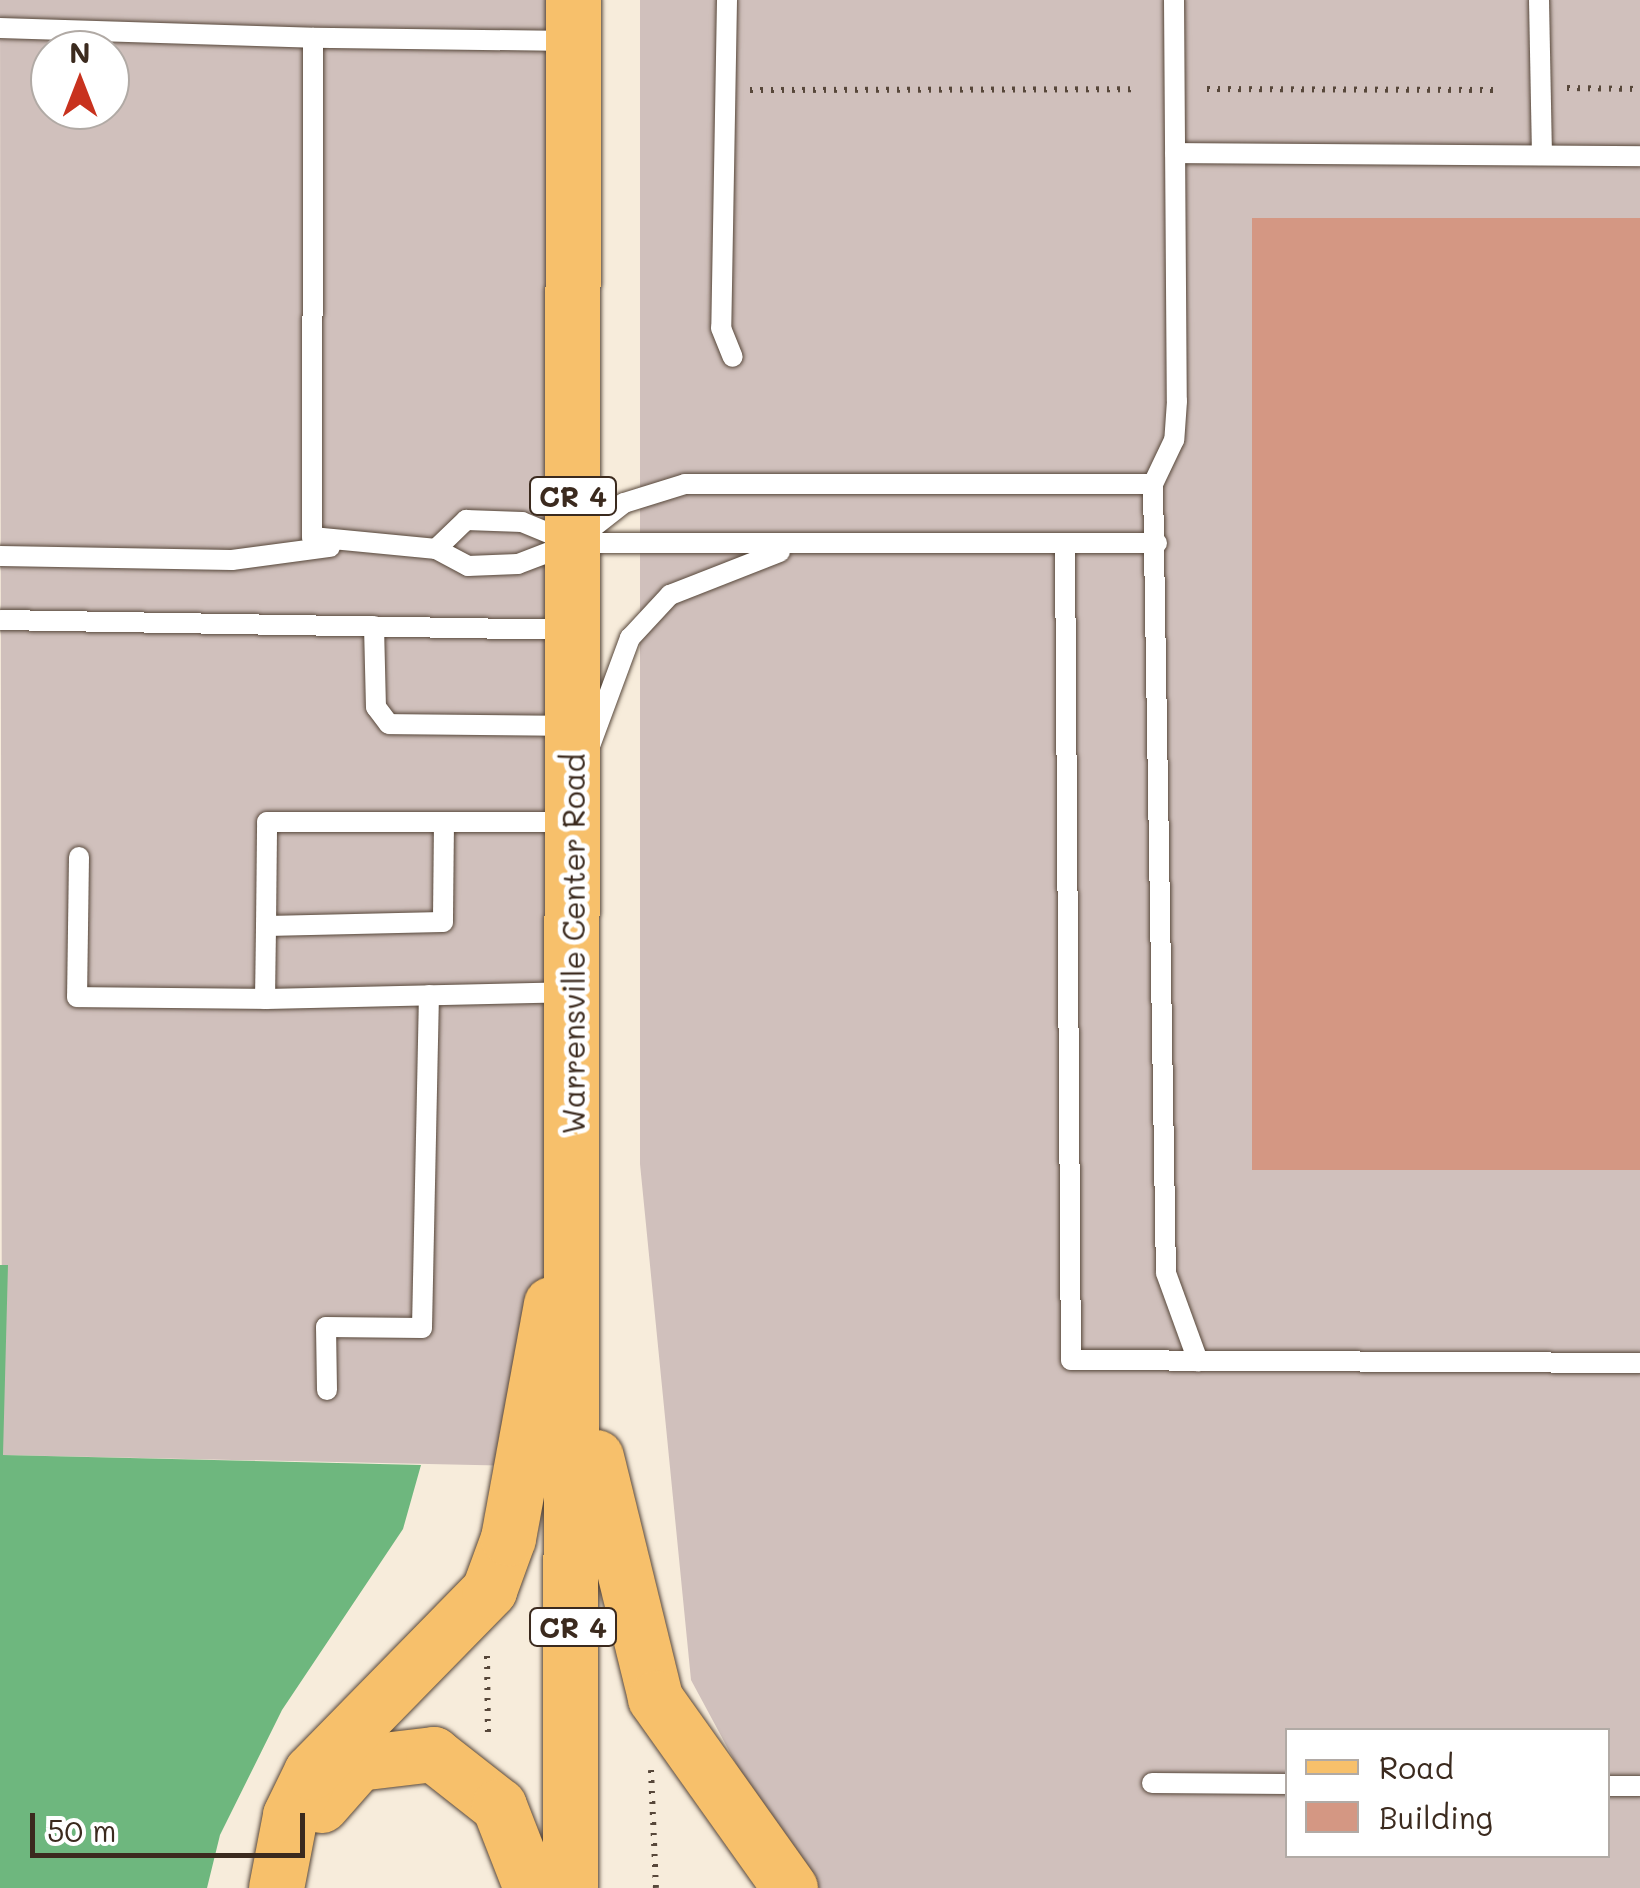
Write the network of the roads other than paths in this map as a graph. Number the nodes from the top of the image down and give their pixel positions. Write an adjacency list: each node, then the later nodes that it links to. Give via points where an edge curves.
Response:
1 (727, 0): 10 (lane, via 722,328)
2 (1174, 0): 7 (lane)
3 (1538, 0): 8 (lane)
4 (573, 20): 6 (lane); 13 (main road, Warrensville Center Road / CR 4)
5 (0, 28): 6 (lane)
6 (313, 38): 14 (lane, via 306,525)
7 (1176, 154): 8 (lane); 11 (lane, via 1176,421)
8 (1542, 155): 9 (lane)
9 (1640, 156)
10 (733, 357)
11 (1153, 484): 12 (lane); 13 (lane, via 684,484 624,503)
12 (1158, 542): 17 (lane); 31 (lane, via 1166,1273)
13 (573, 543): 15 (lane); 16 (lane, via 518,564 468,566); 16 (lane, via 522,522 466,520); 21 (main road, Warrensville Center Road / CR 4)
14 (337, 546): 16 (lane); 18 (lane, via 232,560)
15 (798, 546): 17 (lane); 23 (lane, via 670,595 630,638 614,700)
16 (436, 549)
17 (1064, 549): 31 (lane, via 1070,1360)
18 (0, 556)
19 (0, 620): 20 (lane)
20 (374, 626): 21 (lane); 22 (lane, via 376,707 388,724)
21 (573, 630): 22 (main road, Warrensville Center Road / CR 4)
22 (573, 726): 23 (main road, Warrensville Center Road / CR 4)
23 (573, 802): 24 (lane); 27 (main road, Warrensville Center Road / CR 4)
24 (444, 822): 26 (lane, via 444,922); 26 (lane, via 266,822)
25 (79, 857): 29 (lane, via 77,997)
26 (266, 926): 29 (lane)
27 (573, 992): 28 (lane); 30 (main road, Warrensville Center Road / CR 4)
28 (429, 995): 29 (lane); 34 (lane, via 422,1328 326,1327)
29 (265, 999)
30 (573, 1183): 33 (main road, Warrensville Center Road / CR 4); 39 (main road, via 508,1538 489,1590 327,1750 290,1815)
31 (1198, 1361): 32 (lane)
32 (1640, 1363)
33 (576, 1366): 41 (main road, Warrensville Center Road / CR 4); 42 (main road, via 654,1698)
34 (327, 1390)
35 (1152, 1783): 36 (lane)
36 (1285, 1784)
37 (1610, 1786): 38 (lane)
38 (1640, 1786)
39 (278, 1880): 40 (main road, via 344,1775 374,1756 415,1752 450,1761 490,1794)
40 (531, 1888)
41 (570, 1888)
42 (790, 1888)

